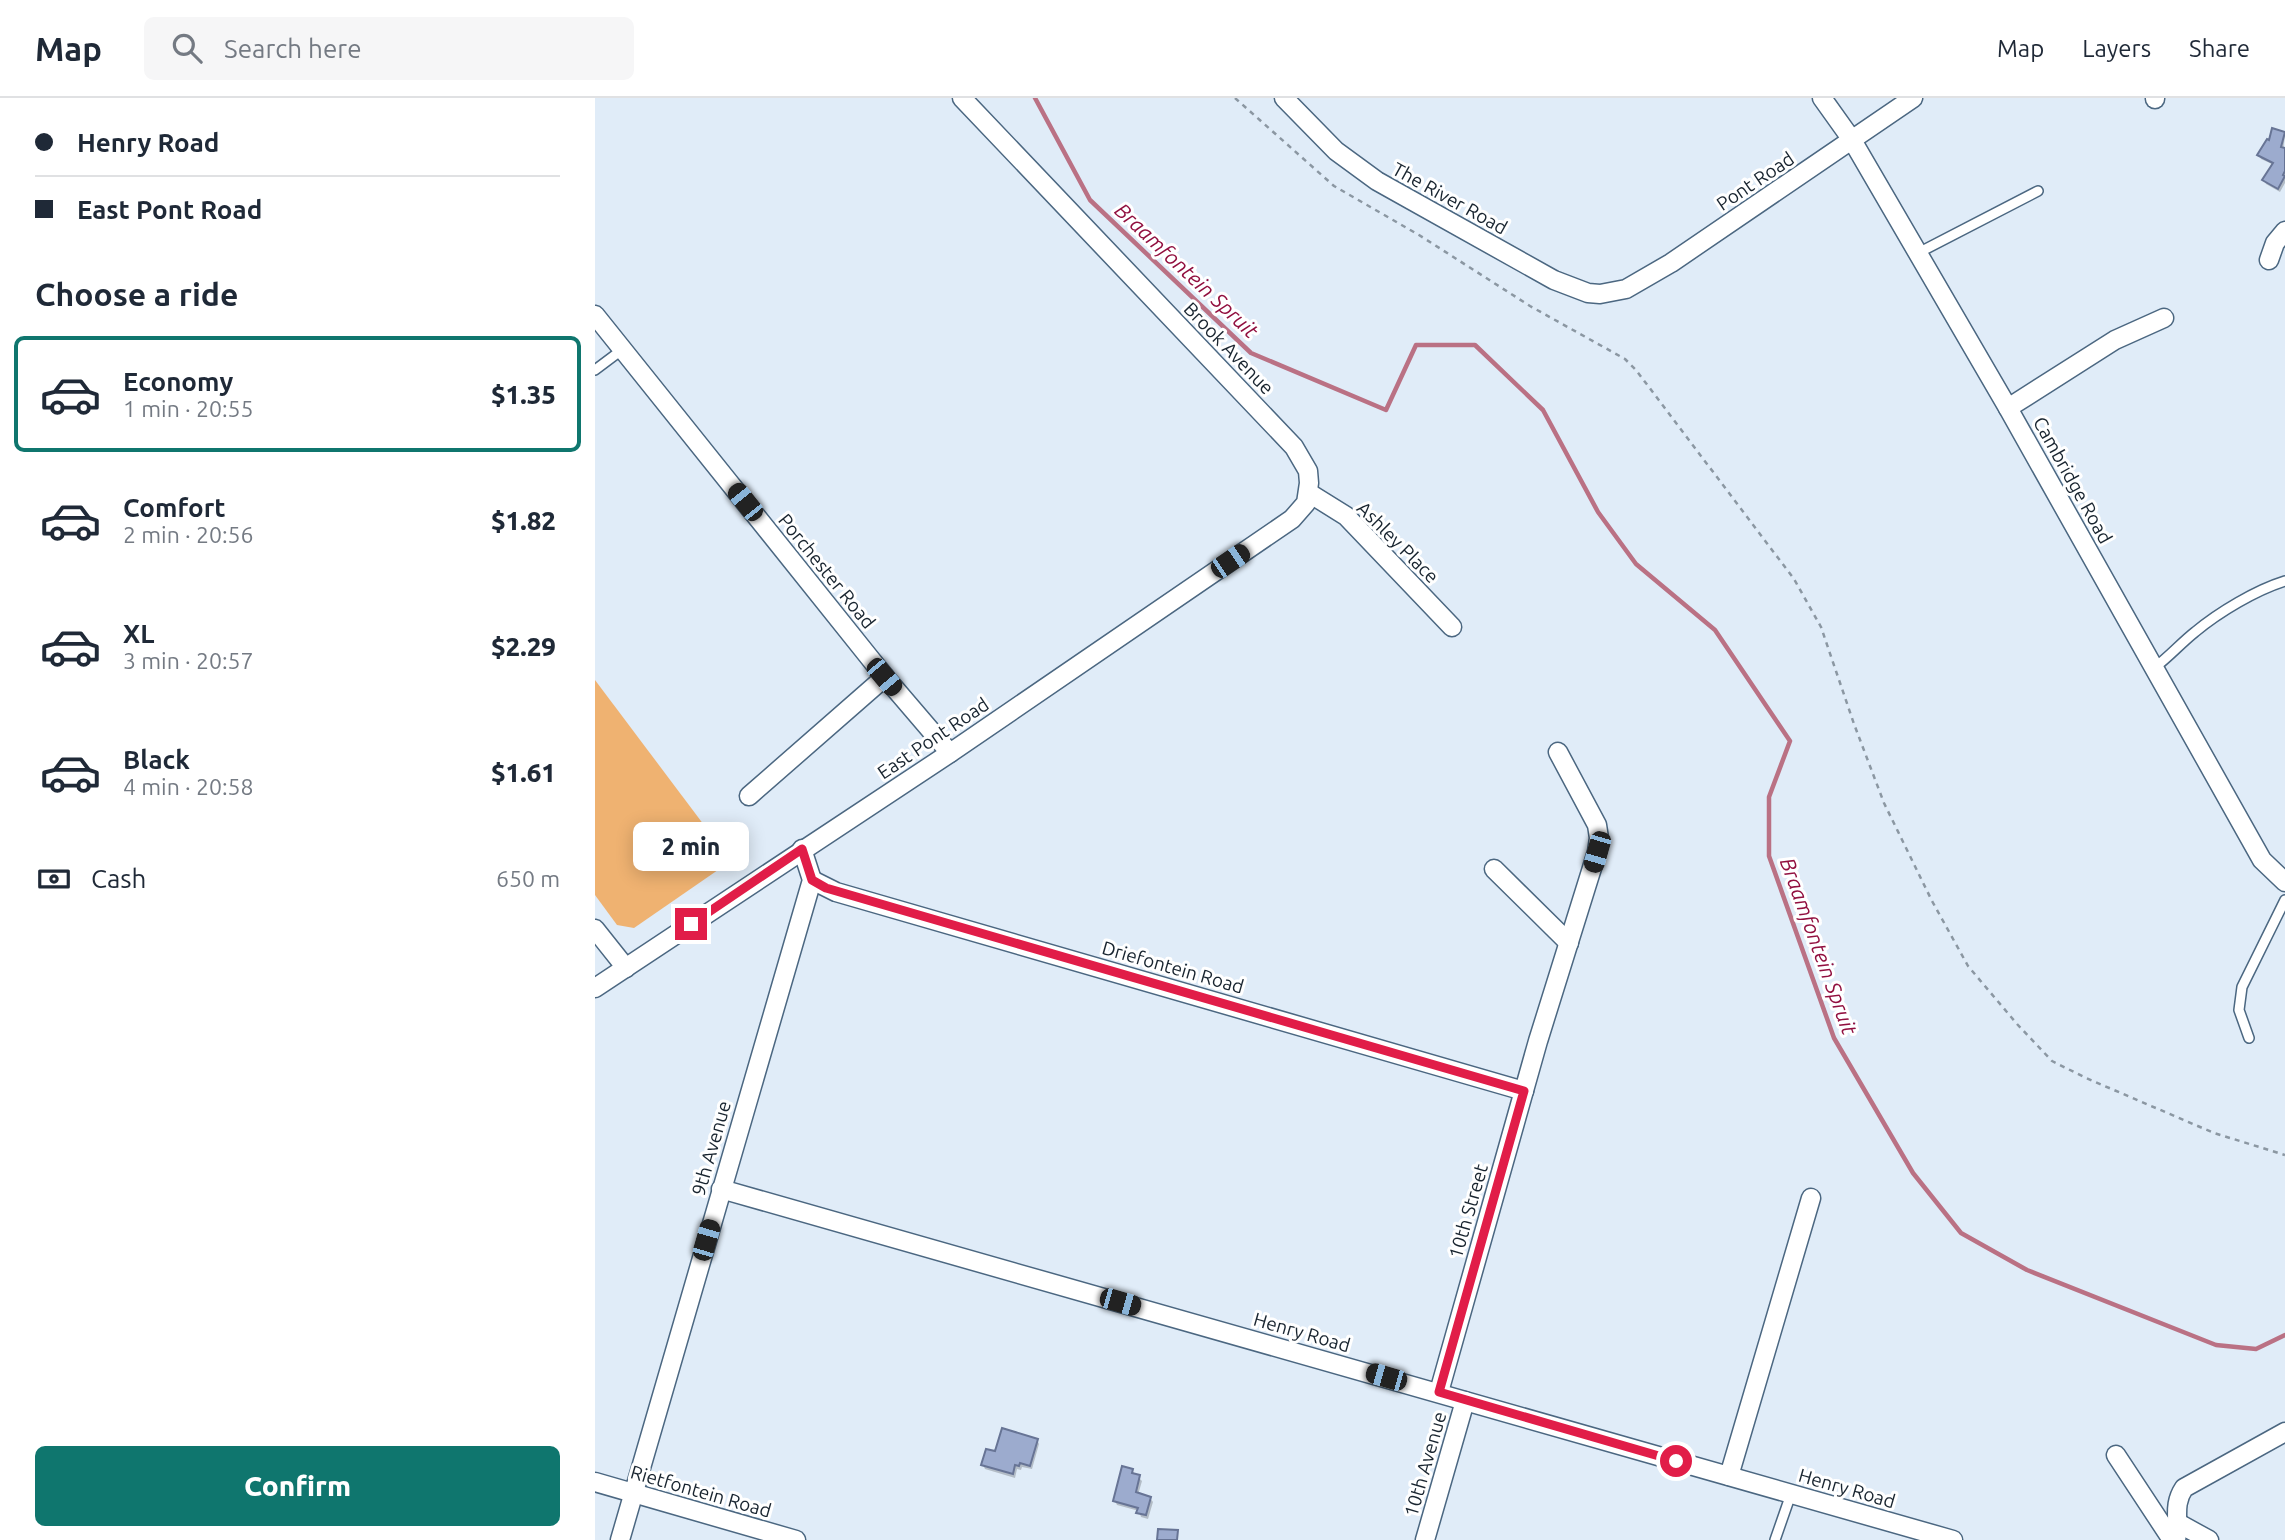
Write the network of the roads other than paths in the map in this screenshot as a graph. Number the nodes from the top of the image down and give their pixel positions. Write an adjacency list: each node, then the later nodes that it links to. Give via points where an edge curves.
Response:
1 (962, 98): 16 (street, Brook Avenue, via 1294,447 1308,471)
2 (1285, 98): 10 (street, The River Road, via 1336,151 1377,181 1554,280 1588,293)
3 (1822, 98): 5 (street, Cambridge Road)
4 (1913, 98): 5 (street, Pont Road)
5 (1852, 140): 8 (street, Cambridge Road); 10 (street, Pont Road, via 1671,263)
6 (2038, 191): 8 (lane)
7 (2285, 231): 9 (street)
8 (1918, 253): 15 (street, Cambridge Road)
9 (2269, 260)
10 (1616, 292)
11 (595, 315): 13 (street, Porchester Road)
12 (2164, 318): 15 (street, via 2115,340)
13 (623, 349): 14 (lane); 20 (street, Porchester Road)
14 (595, 370)
15 (2008, 408): 19 (street, Cambridge Road)
16 (1309, 493): 18 (street, Ashley Place, via 1346,516); 22 (street, East Pont Road, via 1292,519)
17 (2285, 581): 19 (lane, via 2218,615)
18 (1453, 627)
19 (2154, 668): 27 (street, Cambridge Road, via 2262,860)
20 (884, 677): 22 (street, Porchester Road); 23 (street)
21 (1558, 752): 30 (street, 10th Street, via 1589,808 1599,838)
22 (950, 753): 24 (street, East Pont Road)
23 (749, 796)
24 (802, 849): 26 (street); 31 (street, East Pont Road)
25 (1494, 869): 30 (street)
26 (812, 880): 34 (street, Driefontein Road, via 836,892); 35 (street, 9th Avenue)
27 (2285, 882)
28 (2285, 900): 33 (lane, via 2242,987 2239,1010)
29 (595, 929): 31 (street)
30 (1569, 943): 34 (street, 10th Street)
31 (626, 968): 32 (street, East Pont Road)
32 (595, 988)
33 (2249, 1038)
34 (1524, 1091): 37 (street, 10th Street)
35 (721, 1189): 37 (street, Henry Road); 43 (street, 9th Avenue)
36 (1811, 1198): 41 (street)
37 (1439, 1392): 38 (street, Henry Road)
38 (1465, 1401): 41 (street, Henry Road); 48 (street, 10th Avenue)
39 (2285, 1432): 45 (street, via 2184,1488 2176,1503)
40 (2116, 1455): 45 (street)
41 (1729, 1476): 44 (street, Henry Road)
42 (595, 1482): 43 (street, Rietfontein Road)
43 (633, 1494): 46 (street, 9th Avenue); 47 (street, Rietfontein Road)
44 (1791, 1494): 49 (lane); 50 (street, Henry Road)
45 (2175, 1534): 51 (street)
46 (620, 1540)
47 (796, 1540)
48 (1425, 1540)
49 (1775, 1540)
50 (1953, 1540)
51 (2209, 1540)

